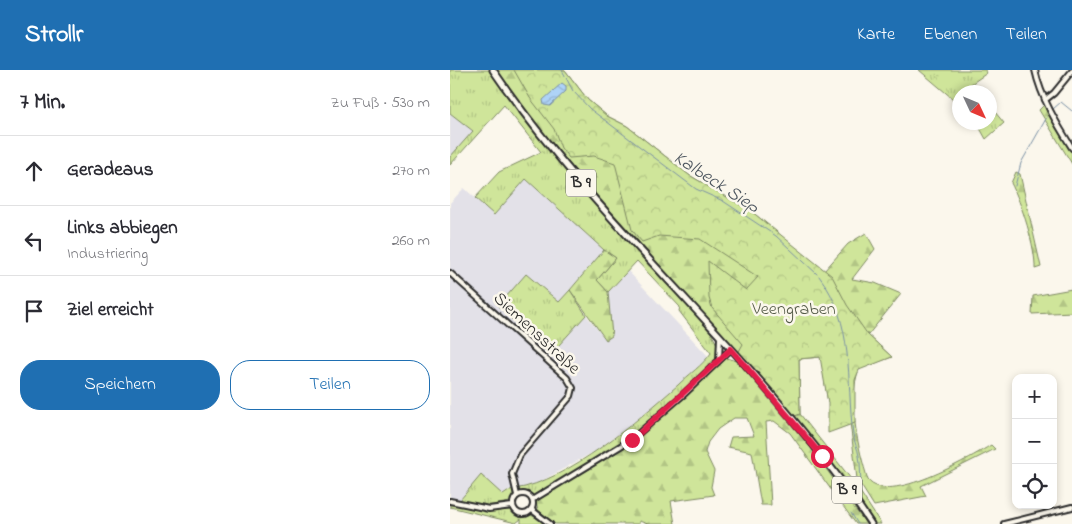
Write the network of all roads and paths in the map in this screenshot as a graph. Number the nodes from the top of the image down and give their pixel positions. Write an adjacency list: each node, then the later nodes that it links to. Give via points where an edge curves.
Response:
1 (493, 70): 7 (main road, B 9, via 562,161)
2 (1035, 70): 4 (street)
3 (1072, 71): 4 (street)
4 (1046, 100): 5 (street)
5 (1072, 148)
6 (450, 273): 10 (street, Siemensstraße, via 567,378 573,388 571,396 520,455 512,474)
7 (720, 337): 8 (main road, B 9); 9 (street)
8 (731, 349): 9 (street); 17 (main road, B 9, via 822,456)
9 (719, 360): 11 (street, via 632,440)
10 (518, 495): 11 (street, via 523,494); 13 (street)
11 (532, 500): 15 (street)
12 (450, 501): 13 (street, via 489,509)
13 (512, 506): 15 (street, via 520,515)
14 (1072, 508): 18 (street)
15 (532, 510): 16 (street)
16 (550, 524)
17 (871, 524)
18 (1004, 524)

